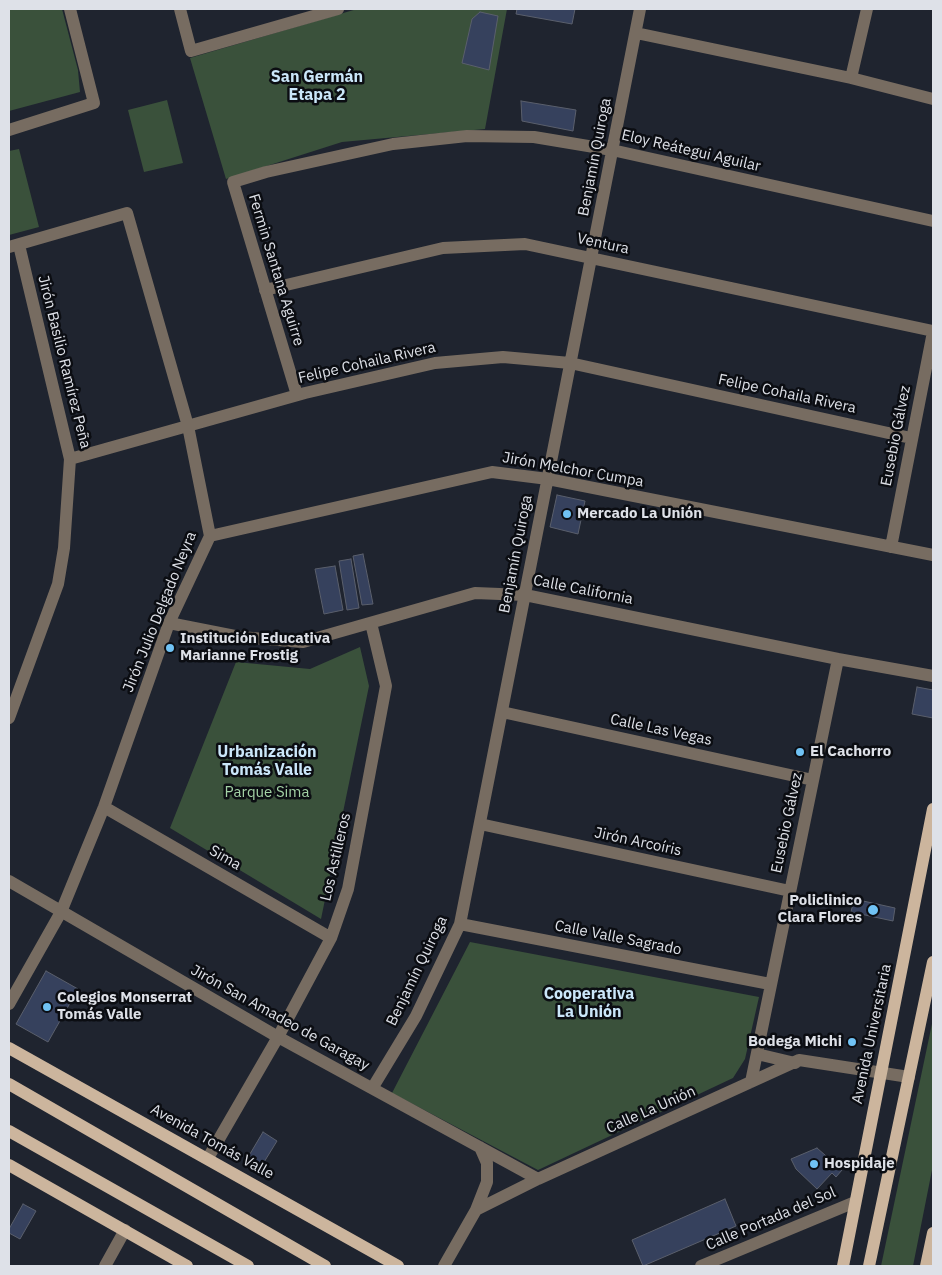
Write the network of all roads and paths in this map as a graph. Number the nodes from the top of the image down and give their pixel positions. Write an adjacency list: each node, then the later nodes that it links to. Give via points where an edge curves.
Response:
1 (70, 9): 10 (street, via 94,103)
2 (180, 9): 6 (street, via 191,51)
3 (338, 9): 6 (street)
4 (640, 9): 7 (street, Benjamín Quiroga)
5 (867, 9): 8 (street)
6 (305, 13)
7 (636, 33): 8 (street); 11 (street, Benjamín Quiroga)
8 (851, 78): 9 (street)
9 (933, 99)
10 (9, 130)
11 (612, 150): 12 (street, Eloy Reátegui Aguilar, via 534,137 466,136 346,153); 13 (street, Eloy Reátegui Aguilar); 15 (street, Benjamín Quiroga)
12 (233, 182): 16 (street, Fermin Santana Aguirre)
13 (933, 221)
14 (14, 246): 20 (street, Jirón Julio Delgado Neyra, via 127,213); 22 (street, Jirón Basilio Ramírez Peña)
15 (591, 258): 16 (street, Ventura, via 525,244 443,248); 17 (street, Ventura); 18 (street, Benjamín Quiroga)
16 (265, 290): 19 (street, Fermin Santana Aguirre)
17 (933, 332): 21 (street, Eusebio Gálvez)
18 (570, 363): 19 (street, Felipe Cohaila Rivera, via 504,358 435,363); 21 (street, Felipe Cohaila Rivera); 23 (street, Benjamín Quiroga)
19 (297, 395): 20 (street, Felipe Cohaila Rivera)
20 (188, 426): 22 (street, Felipe Cohaila Rivera); 24 (street, Jirón Julio Delgado Neyra)
21 (911, 438): 25 (street, Eusebio Gálvez)
22 (70, 459): 33 (street, Jirón Basilio Ramírez Peña, via 64,548 58,584)
23 (548, 479): 24 (street, Jirón Melchor Cumpa, via 492,472); 25 (street, Jirón Melchor Cumpa); 27 (street, Benjamín Quiroga)
24 (210, 536): 28 (street, Jirón Julio Delgado Neyra)
25 (891, 547): 26 (street, Jirón Melchor Cumpa)
26 (933, 555)
27 (525, 595): 29 (street, Calle California, via 475,593); 30 (street, Calle California); 32 (street, Benjamín Quiroga)
28 (170, 623): 29 (street, Calle California, via 240,638 304,642); 35 (street, Jirón Julio Delgado Neyra)
29 (371, 623): 42 (street, Los Astilleros, via 386,686 348,889)
30 (838, 659): 31 (street, Calle California); 34 (street, Eusebio Gálvez)
31 (933, 676)
32 (502, 712): 34 (street, Calle Las Vegas); 37 (street, Benjamín Quiroga)
33 (9, 718)
34 (813, 780): 39 (street, Eusebio Gálvez)
35 (104, 807): 40 (street, Jirón Julio Delgado Neyra); 42 (street, Sima)
36 (933, 808): 50 (main road, Avenida Universitaria)
37 (480, 824): 39 (street, Jirón Arcoíris); 41 (street, Benjamín Quiroga)
38 (9, 881): 40 (street, Jirón San Amadeo de Garagay)
39 (790, 891): 44 (street, Eusebio Gálvez)
40 (60, 912): 45 (street, Jirón Julio Delgado Neyra); 46 (street, Jirón San Amadeo de Garagay)
41 (460, 924): 44 (street, Calle Valle Sagrado); 54 (street, Benjamín Quiroga, via 416,1016)
42 (331, 938): 46 (street, Los Astilleros)
43 (933, 962): 51 (main road)
44 (770, 984): 48 (street, Eusebio Gálvez)
45 (9, 1004)
46 (278, 1037): 54 (street, Jirón San Amadeo de Garagay); 57 (street, Los Astilleros)
47 (9, 1048): 57 (main road, Avenida Tomás Valle)
48 (757, 1054): 49 (street); 52 (street, Eusebio Gálvez)
49 (794, 1062): 50 (street, Calle La Unión, via 799,1060); 52 (street, Calle La Unión)
50 (881, 1072): 51 (street, Calle La Unión); 60 (main road, Avenida Universitaria)
51 (909, 1077): 72 (main road)
52 (751, 1082): 59 (street, Calle La Unión)
53 (9, 1084): 67 (main road)
54 (372, 1087): 56 (street, Jirón San Amadeo de Garagay)
55 (9, 1131): 66 (main road)
56 (480, 1147): 59 (street, Jirón San Amadeo de Garagay); 61 (street, via 487,1163 487,1182)
57 (208, 1158): 68 (main road, Avenida Tomás Valle)
58 (9, 1165): 62 (main road)
59 (538, 1180): 61 (street, Calle La Unión)
60 (854, 1202): 70 (street, Calle Portada del Sol); 71 (main road, Avenida Universitaria)
61 (476, 1210): 69 (street)
62 (125, 1230): 64 (street); 65 (main road)
63 (933, 1233): 73 (main road)
64 (105, 1266)
65 (187, 1266)
66 (248, 1266)
67 (325, 1266)
68 (398, 1266)
69 (444, 1266)
70 (701, 1266)
71 (843, 1266)
72 (869, 1266)
73 (926, 1266)

